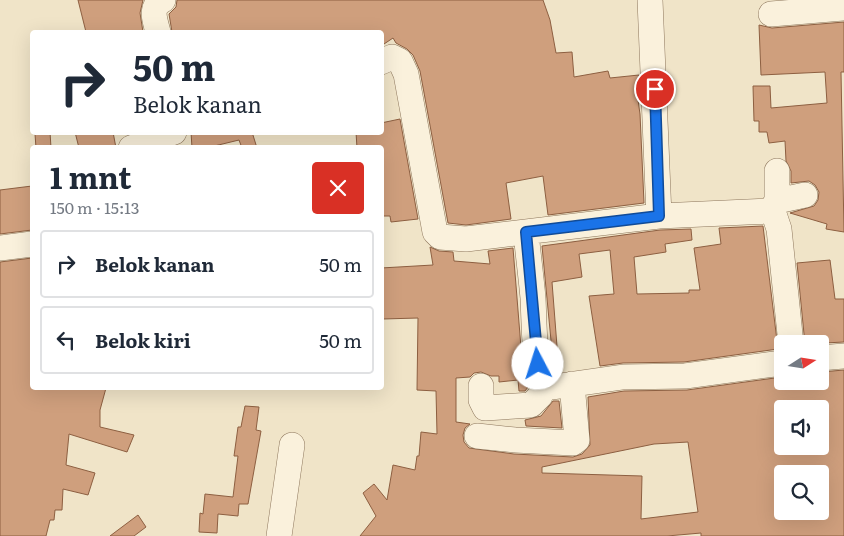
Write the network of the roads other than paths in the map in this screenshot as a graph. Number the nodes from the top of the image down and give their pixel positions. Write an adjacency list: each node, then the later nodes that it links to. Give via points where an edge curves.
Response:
1 (163, 0): 5 (street, via 154,8)
2 (650, 0): 12 (street)
3 (844, 8): 4 (street)
4 (771, 14)
5 (158, 30)
6 (384, 61): 13 (street, via 392,57 400,61 406,74 437,235 466,239)
7 (167, 135): 8 (street)
8 (139, 145)
9 (777, 171): 11 (street)
10 (804, 195): 11 (street)
11 (774, 206): 12 (street); 16 (street)
12 (659, 216): 13 (street)
13 (526, 232): 22 (street, via 536,352 539,376)
14 (30, 244): 15 (street)
15 (0, 248)
16 (790, 335)
17 (844, 356): 18 (street)
18 (829, 357)
19 (774, 364): 20 (street, via 685,376 623,377)
20 (572, 384): 22 (street); 23 (street, via 577,440 573,443)
21 (481, 386): 22 (street, via 481,400 485,408 531,404 540,396)
22 (544, 386)
23 (477, 436)
24 (292, 445): 25 (street)
25 (279, 536)

